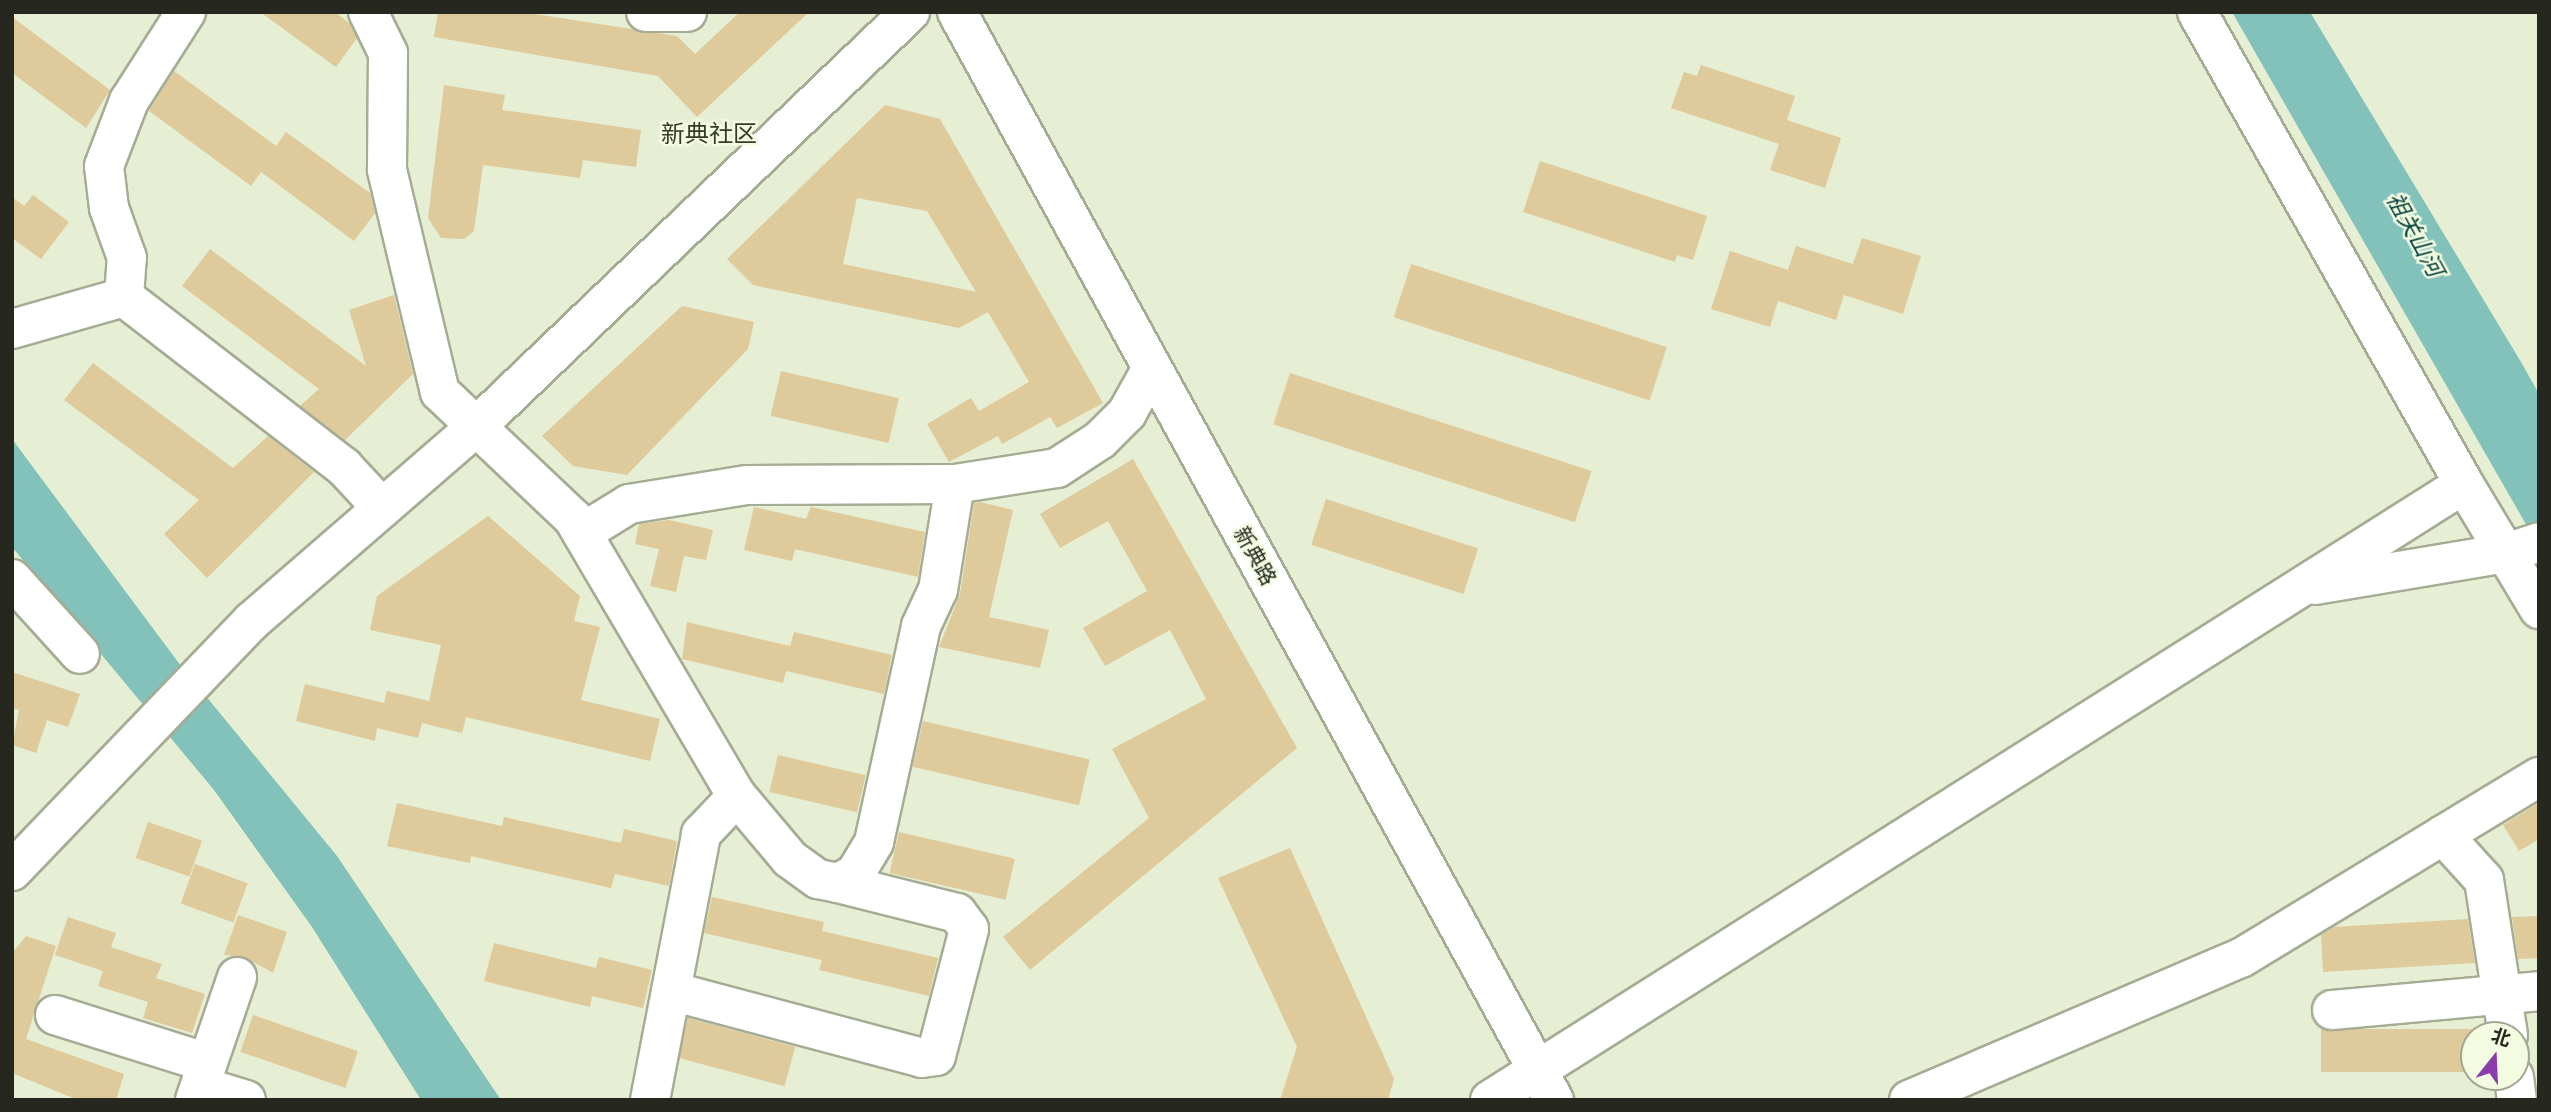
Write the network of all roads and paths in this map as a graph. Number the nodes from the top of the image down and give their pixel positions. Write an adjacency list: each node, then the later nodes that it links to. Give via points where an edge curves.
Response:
1 (186, 12): 8 (street, via 135,90 104,166 106,198 127,258)
2 (369, 12): 11 (street, via 388,53 387,170 440,392)
3 (646, 12): 4 (street)
4 (687, 12)
5 (910, 12): 11 (street)
6 (957, 12): 10 (street, 新典路)
7 (2197, 12): 13 (street)
8 (124, 297): 9 (street); 14 (street, via 344,467)
9 (12, 329)
10 (1152, 368): 12 (street, via 1127,413 1100,440 1057,468); 33 (street, 新典路)
11 (477, 426): 14 (street); 15 (street, via 573,518)
12 (955, 484): 15 (street, via 746,485 629,504); 25 (street, via 938,590 921,626 874,842 863,866)
13 (2465, 484): 16 (street); 18 (street)
14 (382, 508): 24 (street, via 252,621)
15 (582, 533): 22 (street)
16 (2524, 547): 18 (street); 19 (street)
17 (12, 579): 20 (street)
18 (2301, 587): 33 (street)
19 (2539, 609)
20 (80, 654)
21 (2539, 776): 23 (street)
22 (737, 796): 25 (street, via 790,859 818,879); 27 (street, via 701,834)
23 (2443, 835): 28 (street, via 2484,880); 37 (street, via 2241,958)
24 (12, 871)
25 (838, 883): 27 (street, via 957,913 969,929 936,1056 922,1058)
26 (237, 977): 32 (street)
27 (671, 991): 35 (street)
28 (2521, 993): 29 (street); 31 (street)
29 (2332, 1010)
30 (55, 1015): 32 (street)
31 (2512, 1021)
32 (201, 1083): 34 (street)
33 (1545, 1085): 36 (street)
34 (246, 1100)
35 (650, 1100)
36 (1490, 1100)
37 (1909, 1100)

